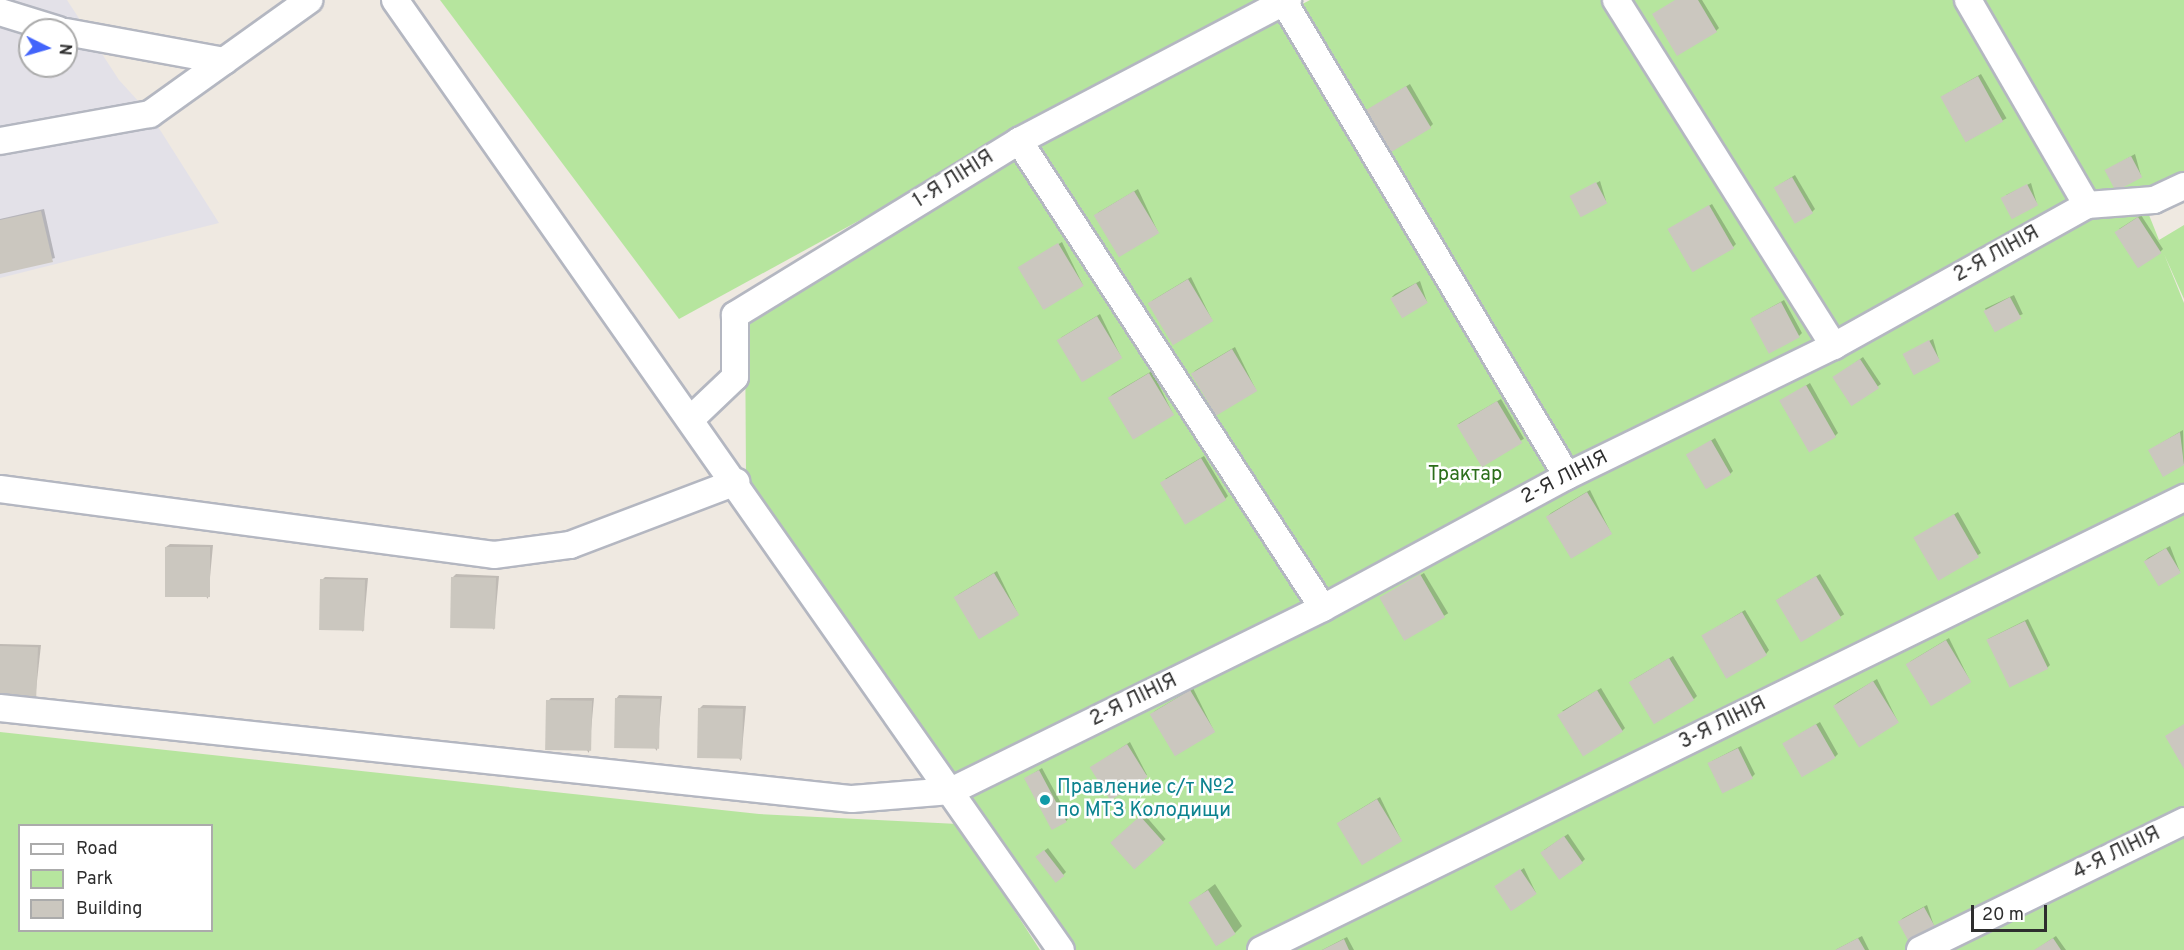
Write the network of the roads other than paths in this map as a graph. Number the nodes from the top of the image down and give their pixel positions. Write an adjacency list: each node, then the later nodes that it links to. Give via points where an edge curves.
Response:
1 (309, 0): 9 (street)
2 (395, 0): 15 (street)
3 (1616, 0): 14 (street)
4 (1968, 0): 13 (street)
5 (1286, 1): 11 (street, 1-Я ЛІНІЯ); 16 (street)
6 (0, 12): 7 (street)
7 (19, 18)
8 (78, 34): 9 (street)
9 (224, 61): 10 (street, via 150,114)
10 (0, 141)
11 (1019, 141): 15 (street, 1-Я ЛІНІЯ, via 735,315 735,377); 20 (street)
12 (2184, 186): 13 (street, 2-Я ЛІНІЯ, via 2154,200)
13 (2087, 205): 14 (street, 2-Я ЛІНІЯ)
14 (1834, 346): 16 (street, 2-Я ЛІНІЯ)
15 (692, 418): 17 (street)
16 (1567, 476): 20 (street, 2-Я ЛІНІЯ)
17 (736, 482): 18 (street, via 570,545 494,555); 22 (street)
18 (0, 489)
19 (2184, 498): 25 (street, 3-Я ЛІНІЯ)
20 (1323, 608): 22 (street, 2-Я ЛІНІЯ)
21 (0, 708): 22 (street, via 852,799)
22 (951, 791): 24 (street)
23 (2184, 821): 26 (street, 4-Я ЛІНІЯ)
24 (1061, 950)
25 (1261, 950)
26 (1920, 950)

